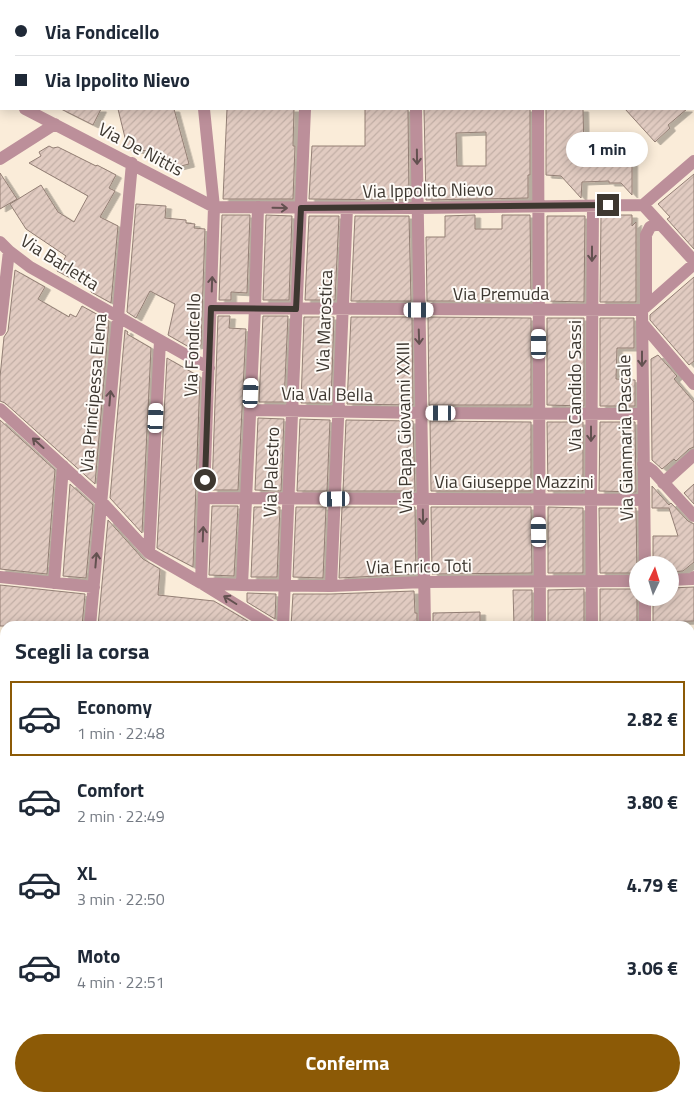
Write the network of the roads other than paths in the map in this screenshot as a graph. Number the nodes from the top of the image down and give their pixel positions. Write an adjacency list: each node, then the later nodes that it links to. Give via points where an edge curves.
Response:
1 (27, 110): 6 (street, Via De Nittis)
2 (204, 110): 13 (street, Via Fondicello)
3 (305, 110): 15 (street, Via Palestro)
4 (416, 110): 17 (street, Via Papa Giovanni XXIII, one-way to 17)
5 (538, 110): 11 (street)
6 (55, 124): 7 (street); 9 (street, Via De Nittis)
7 (0, 158)
8 (694, 161): 10 (street)
9 (132, 163): 13 (street, Via De Nittis); 29 (street, Via Principessa Elena)
10 (643, 205): 12 (street, Via Ippolito Nievo); 18 (street)
11 (538, 206): 12 (street, Via Ippolito Nievo); 17 (street, Via Ippolito Nievo); 27 (street)
12 (593, 206): 28 (street, Via Candido Sassi, one-way to 28)
13 (214, 207): 14 (street, Via Ippolito Nievo); 21 (street, Via Fondicello, one-way to 13)
14 (258, 207): 15 (street, Via Ippolito Nievo, one-way to 15); 23 (street)
15 (301, 208): 16 (street, Via Ippolito Nievo); 24 (street, Via Palestro)
16 (347, 208): 17 (street, Via Ippolito Nievo); 25 (street, Via Marostica)
17 (417, 208): 26 (street, Via Papa Giovanni XXIII)
18 (659, 223): 20 (street); 22 (street, Via Gianmaria Pascale, via 650,227 646,234)
19 (4, 247): 29 (street, Via Barletta, via 30,267); 31 (street)
20 (694, 262): 22 (street)
21 (211, 308): 23 (street, Via Premuda); 33 (street, Via Fondicello)
22 (644, 308): 28 (street, Via Premuda); 30 (street, Via Gianmaria Pascale)
23 (255, 309): 24 (street, Via Premuda); 36 (street)
24 (296, 309): 25 (street, Via Premuda); 37 (street, Via Palestro)
25 (342, 310): 26 (street, Via Premuda); 38 (street, Via Marostica)
26 (419, 310): 27 (street, Via Premuda); 39 (street, Via Papa Giovanni XXIII, one-way to 39)
27 (539, 310): 28 (street, Via Premuda); 40 (street)
28 (592, 311): 41 (street, Via Candido Sassi)
29 (117, 316): 32 (street, Via Barletta); 55 (street, Via Principessa Elena, one-way to 29)
30 (642, 323): 34 (street); 42 (street, Via Gianmaria Pascale, one-way to 42)
31 (0, 330)
32 (160, 341): 33 (street, Via Barletta); 57 (street)
33 (208, 368): 47 (street, Via Fondicello)
34 (694, 384)
35 (0, 409): 45 (street, one-way to 35)
36 (250, 410): 37 (street, Via Val Bella); 48 (street)
37 (291, 411): 38 (street, Via Val Bella); 53 (street, Via Palestro)
38 (338, 412): 39 (street, Via Val Bella); 50 (street, Via Marostica)
39 (421, 413): 40 (street, Via Val Bella); 49 (street, Via Papa Giovanni XXIII)
40 (539, 413): 41 (street, Via Val Bella); 51 (street)
41 (591, 413): 42 (street, Via Val Bella); 52 (street, Via Candido Sassi, one-way to 52)
42 (642, 414): 44 (street, Via Gianmaria Pascale)
43 (694, 455): 46 (street)
44 (643, 464): 46 (street); 54 (street, Via Gianmaria Pascale)
45 (63, 466): 55 (street); 67 (street)
46 (662, 483): 56 (street)
47 (204, 498): 48 (street, Via Giuseppe Mazzini); 63 (street, Via Fondicello, one-way to 47)
48 (247, 498): 53 (street, Via Giuseppe Mazzini); 68 (street)
49 (422, 498): 50 (street, Via Giuseppe Mazzini); 51 (street, Via Giuseppe Mazzini); 64 (street, Via Papa Giovanni XXIII, one-way to 64)
50 (335, 499): 53 (street, Via Giuseppe Mazzini); 70 (street, Via Marostica)
51 (539, 499): 52 (street, Via Giuseppe Mazzini); 65 (street)
52 (590, 499): 54 (street, Via Giuseppe Mazzini); 66 (street, Via Candido Sassi)
53 (288, 500): 69 (street, Via Palestro)
54 (643, 500): 58 (street, Via Gianmaria Pascale)
55 (101, 501): 57 (street); 71 (street, Via Principessa Elena, one-way to 55)
56 (694, 516)
57 (149, 553): 63 (street)
58 (645, 556)
59 (0, 577): 67 (street)
60 (694, 577): 61 (street)
61 (679, 580)
62 (629, 581): 66 (street, Via Enrico Toti)
63 (201, 582): 68 (street, Via Enrico Toti); 74 (street, one-way to 63)
64 (424, 582): 65 (street, Via Enrico Toti); 70 (street, Via Enrico Toti); 76 (street, Via Papa Giovanni XXIII)
65 (540, 582): 66 (street, Via Enrico Toti); 77 (street)
66 (591, 582): 78 (street, Via Candido Sassi)
67 (54, 583): 71 (street)
68 (242, 585): 69 (street, Via Enrico Toti)
69 (284, 586): 70 (street, Via Enrico Toti); 75 (street, Via Palestro)
70 (331, 586)
71 (94, 587): 73 (street, Via Principessa Elena)
72 (645, 606): 79 (street)
73 (91, 621)
74 (263, 621)
75 (283, 621)
76 (424, 621)
77 (540, 621)
78 (592, 621)
79 (645, 621)

